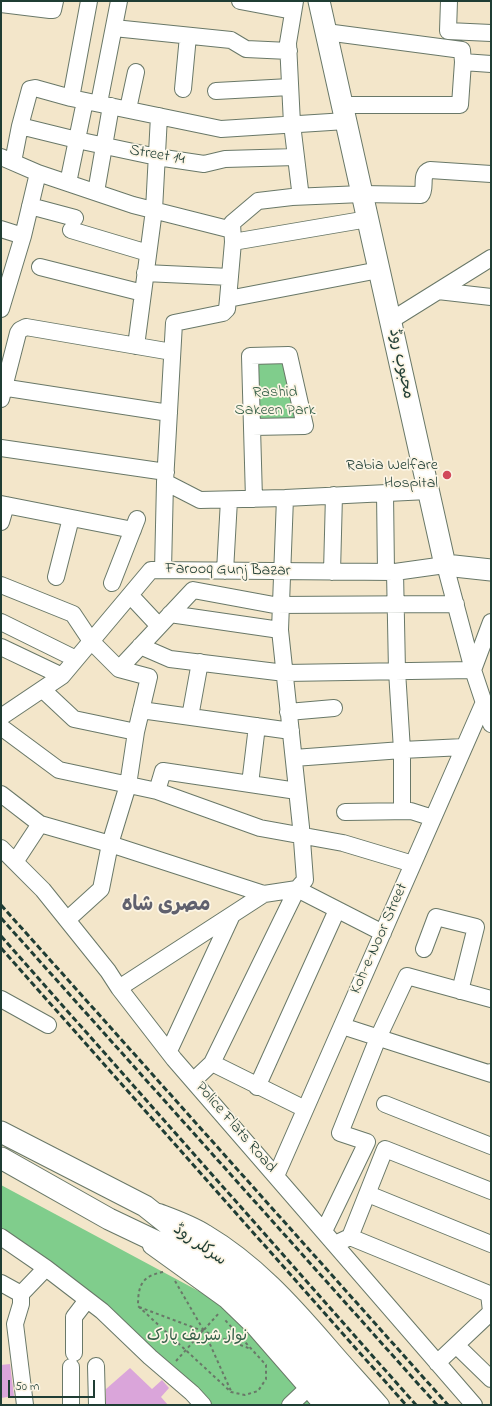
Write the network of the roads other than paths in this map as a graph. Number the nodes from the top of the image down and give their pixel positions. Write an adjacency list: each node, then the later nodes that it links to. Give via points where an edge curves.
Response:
1 (55, 1): 7 (street, via 53,10)
2 (89, 1): 20 (street)
3 (119, 1): 9 (street)
4 (240, 1): 8 (street)
5 (319, 1): 10 (main road, محبوب روڈ)
6 (449, 1): 11 (street, via 448,31)
7 (1, 4)
8 (294, 6): 13 (street)
9 (114, 28): 12 (street); 20 (street)
10 (326, 32): 14 (street, via 462,50); 22 (main road, محبوب روڈ)
11 (491, 33)
12 (188, 36): 13 (street, via 231,40 246,49); 18 (street)
13 (289, 51): 17 (street)
14 (463, 62): 15 (street); 22 (street, via 460,105)
15 (491, 64)
16 (136, 72): 21 (street)
17 (290, 87): 19 (street); 24 (street)
18 (183, 90)
19 (216, 91)
20 (92, 102): 21 (street); 25 (street, via 30,88); 26 (street); 27 (street)
21 (128, 110): 23 (street)
22 (344, 113): 24 (street); 36 (main road, محبوب روڈ)
23 (159, 116): 24 (street, via 221,129); 28 (street)
24 (292, 124): 29 (street)
25 (20, 126): 26 (street, Street 14); 30 (street)
26 (77, 140): 27 (street, Street 14); 33 (street)
27 (104, 146): 28 (street, Street 14); 35 (street)
28 (157, 157): 29 (street, Street 14, via 204,164 225,159); 38 (street)
29 (296, 157): 34 (street)
30 (7, 160): 31 (street)
31 (38, 173): 33 (street); 37 (street)
32 (491, 174): 36 (street, via 430,170 424,174 421,195)
33 (68, 183): 35 (street)
34 (300, 190)
35 (96, 192): 38 (street)
36 (362, 194): 39 (main road, محبوب روڈ); 42 (street, via 292,196 258,201 232,223)
37 (30, 206): 41 (street); 43 (street)
38 (154, 210): 42 (street); 43 (street)
39 (368, 219): 42 (street); 46 (main road, محبوب روڈ)
40 (1, 229): 41 (street)
41 (23, 236): 53 (street)
42 (233, 236): 48 (street)
43 (148, 253): 47 (street)
44 (491, 258): 49 (street)
45 (40, 267): 50 (street)
46 (379, 270): 52 (street); 54 (main road, محبوب روڈ)
47 (145, 273): 48 (street); 50 (street)
48 (230, 277): 52 (street)
49 (438, 291): 51 (street); 54 (street)
50 (143, 293): 55 (street)
51 (491, 297)
52 (228, 299): 56 (street, via 227,309 223,314 174,323)
53 (1, 309)
54 (390, 321): 62 (main road, محبوب روڈ)
55 (136, 346): 56 (street); 57 (street, via 26,327 18,333)
56 (172, 352): 58 (street)
57 (2, 391): 58 (street)
58 (169, 413): 61 (street)
59 (252, 427): 59 (street, via 250,356 289,355 305,426); 66 (street)
60 (1, 448): 61 (street)
61 (166, 477): 67 (street, via 200,500); 72 (street)
62 (428, 491): 63 (street); 71 (main road, محبوب روڈ)
63 (385, 493): 64 (street); 77 (street)
64 (334, 495): 65 (street); 76 (street)
65 (285, 498): 66 (street); 75 (street)
66 (254, 499): 67 (street)
67 (229, 500): 74 (street)
68 (4, 504): 69 (street); 70 (street)
69 (71, 518): 78 (street); 79 (street, via 135,525)
70 (1, 522)
71 (445, 565): 73 (main road); 77 (street, Farooq Gunj Bazar); 82 (street, محبوب روڈ)
72 (163, 570): 74 (street, Farooq Gunj Bazar); 81 (street, Farooq Gunj Bazar, via 151,570)
73 (491, 570)
74 (225, 571): 75 (street, Farooq Gunj Bazar)
75 (282, 572): 76 (street, Farooq Gunj Bazar); 83 (street)
76 (332, 572): 77 (street, Farooq Gunj Bazar)
77 (390, 572): 84 (street)
78 (56, 577)
79 (112, 582)
80 (1, 585): 90 (street, via 73,614)
81 (130, 595): 88 (street); 90 (street, Farooq Gunj Bazar)
82 (456, 604): 84 (street); 96 (street, محبوب روڈ)
83 (281, 605): 84 (street); 85 (street, via 193,590); 89 (street)
84 (396, 605): 97 (street)
85 (170, 614): 88 (street); 89 (street)
86 (1, 622): 93 (street)
87 (491, 622): 96 (street)
88 (159, 626): 91 (street)
89 (280, 630): 98 (street)
90 (91, 641): 93 (street, Farooq Gunj Bazar); 95 (street)
91 (140, 646): 94 (street, via 170,659); 95 (street)
92 (1, 647): 99 (street)
93 (76, 659): 99 (street, Farooq Gunj Bazar)
94 (200, 662): 98 (street); 105 (street)
95 (119, 669): 103 (street, via 149,677)
96 (473, 670): 97 (street); 101 (street, محبوب روڈ)
97 (397, 671): 98 (street); 113 (street)
98 (285, 672): 104 (street)
99 (62, 676): 100 (street, Farooq Gunj Bazar)
100 (43, 690): 106 (street, Farooq Gunj Bazar); 111 (street, via 74,719)
101 (484, 702): 107 (street, محبوب روڈ); 112 (street, Koh-e-Noor Street)
102 (334, 708): 104 (street)
103 (141, 710): 105 (street); 111 (street)
104 (288, 712): 110 (street)
105 (190, 716): 108 (street)
106 (1, 717)
107 (491, 724)
108 (257, 726): 110 (street); 115 (street)
109 (1, 727): 116 (street, via 59,770)
110 (291, 731): 114 (street)
111 (136, 732): 116 (street)
112 (464, 747): 113 (street); 122 (street, Koh-e-Noor Street)
113 (402, 750): 114 (street); 120 (street)
114 (294, 758): 118 (street)
115 (250, 784): 117 (street, via 163,771); 118 (street)
116 (128, 785): 117 (street); 125 (street)
117 (157, 791): 124 (street, via 260,828)
118 (297, 791): 124 (street)
119 (1, 794): 123 (street)
120 (402, 811): 121 (street); 122 (street)
121 (345, 812)
122 (433, 818): 128 (street, Koh-e-Noor Street)
123 (40, 824): 125 (street); 127 (street)
124 (302, 836): 128 (street, via 343,843); 129 (street, via 305,880)
125 (110, 844): 130 (street); 133 (street, via 101,889)
126 (1, 848): 127 (street, Police Flats Road)
127 (15, 862): 133 (street, Police Flats Road)
128 (413, 864): 134 (street, Koh-e-Noor Street)
129 (297, 889): 130 (street); 131 (street); 144 (street)
130 (264, 894): 132 (street)
131 (337, 910): 134 (street); 147 (street)
132 (232, 915): 136 (street); 143 (street)
133 (68, 919): 136 (street, Police Flats Road)
134 (382, 933): 141 (street, Koh-e-Noor Street)
135 (424, 949): 137 (street, via 436,918 476,927)
136 (119, 988): 143 (street, Police Flats Road)
137 (460, 991): 139 (street); 142 (street, via 407,976)
138 (1, 999): 140 (street)
139 (491, 999)
140 (48, 1025)
141 (342, 1026): 142 (street); 149 (street, Koh-e-Noor Street)
142 (378, 1038): 145 (street); 158 (street, via 340,1133 367,1142)
143 (168, 1051): 146 (street, Police Flats Road)
144 (212, 1063): 146 (street); 147 (street)
145 (491, 1072)
146 (193, 1081): 153 (street, Police Flats Road)
147 (257, 1087): 149 (street)
148 (385, 1104): 151 (street)
149 (305, 1109): 153 (street, Koh-e-Noor Street)
150 (7, 1135): 152 (main road); 156 (main road, سرکلر روڈ)
151 (491, 1146)
152 (2, 1159): 157 (main road, سرکلر روڈ)
153 (276, 1176): 158 (street, Police Flats Road)
154 (491, 1191): 155 (street, via 385,1149)
155 (368, 1194): 160 (street); 162 (street)
156 (145, 1206): 173 (main road, سرکلر روڈ, via 247,1281 289,1322); 180 (street, via 205,1232 255,1267 294,1305)
157 (125, 1227): 172 (street, via 226,1300 254,1327); 173 (main road, سرکلر روڈ, via 185,1256 248,1302)
158 (324, 1231): 161 (street, Police Flats Road)
159 (1, 1237): 163 (street)
160 (350, 1237): 161 (street); 167 (street, via 489,1294)
161 (335, 1244): 169 (street, Police Flats Road)
162 (491, 1244)
163 (46, 1268): 165 (street); 166 (street)
164 (1, 1283): 165 (street)
165 (21, 1294): 174 (street, via 15,1324)
166 (88, 1300): 175 (street, via 74,1317); 177 (street)
167 (491, 1312): 168 (street)
168 (456, 1345): 169 (street); 171 (street)
169 (437, 1363): 181 (street, Police Flats Road)
170 (96, 1366): 176 (street)
171 (491, 1379)
172 (308, 1389): 178 (street); 179 (street)
173 (352, 1404)
174 (26, 1405)
175 (71, 1405)
176 (97, 1405)
177 (203, 1405)
178 (290, 1405)
179 (322, 1405)
180 (381, 1405)
181 (474, 1405)

